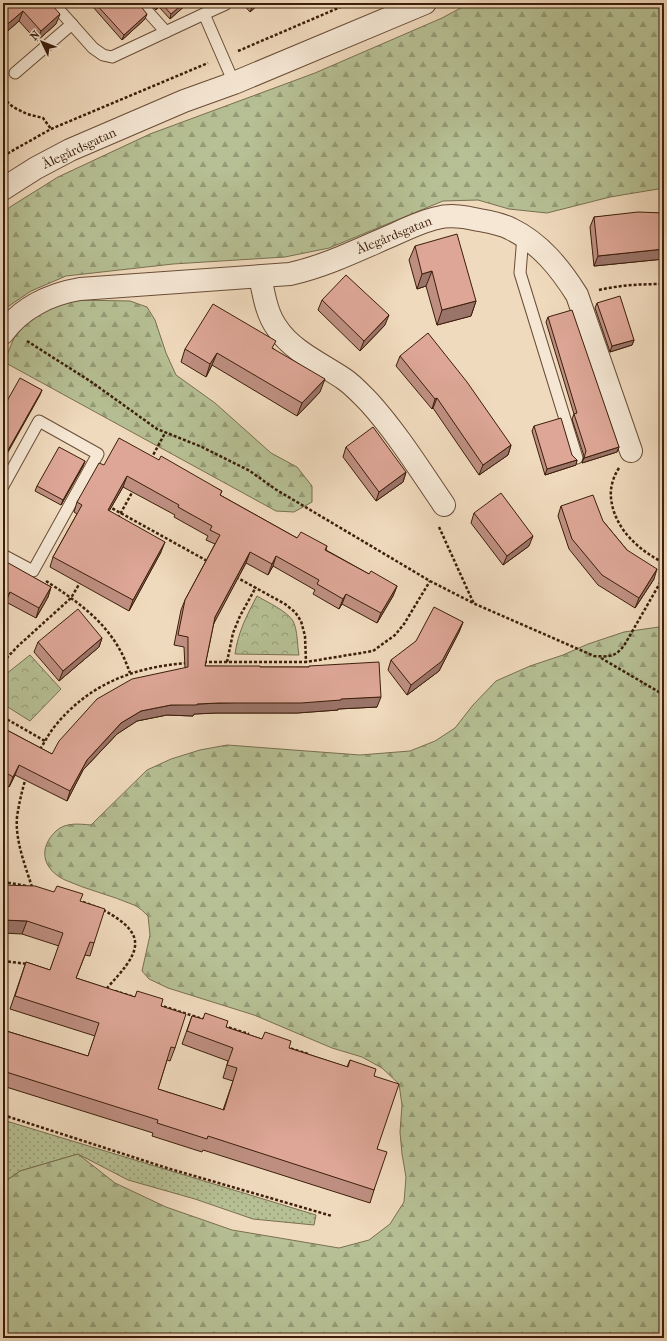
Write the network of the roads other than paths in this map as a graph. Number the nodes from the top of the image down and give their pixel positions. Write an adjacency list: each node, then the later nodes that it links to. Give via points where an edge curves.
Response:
1 (54, 3): 6 (lane)
2 (140, 3): 7 (lane)
3 (225, 3): 5 (lane)
4 (426, 3): 9 (street, Ålegårdsgatan)
5 (204, 14): 7 (lane); 9 (lane)
6 (72, 24): 7 (lane, via 93,48 103,55 112,57); 8 (lane)
7 (166, 32)
8 (15, 73)
9 (234, 83): 10 (street, Ålegårdsgatan, via 70,150)
10 (3, 189)
11 (523, 236): 12 (street, Ålegårdsgatan, via 511,228 494,223 455,216 438,218 305,271); 14 (street, Ålegårdsgatan, via 554,262 577,295); 15 (lane, via 520,273)
12 (260, 277): 13 (street, Ålegårdsgatan, via 66,291 38,303 15,319); 17 (street, via 270,316 285,339 346,381 368,401)
13 (5, 331)
14 (631, 451)
15 (577, 458)
16 (3, 486): 18 (lane, via 39,421 98,454 33,572)
17 (444, 505)
18 (3, 555)

